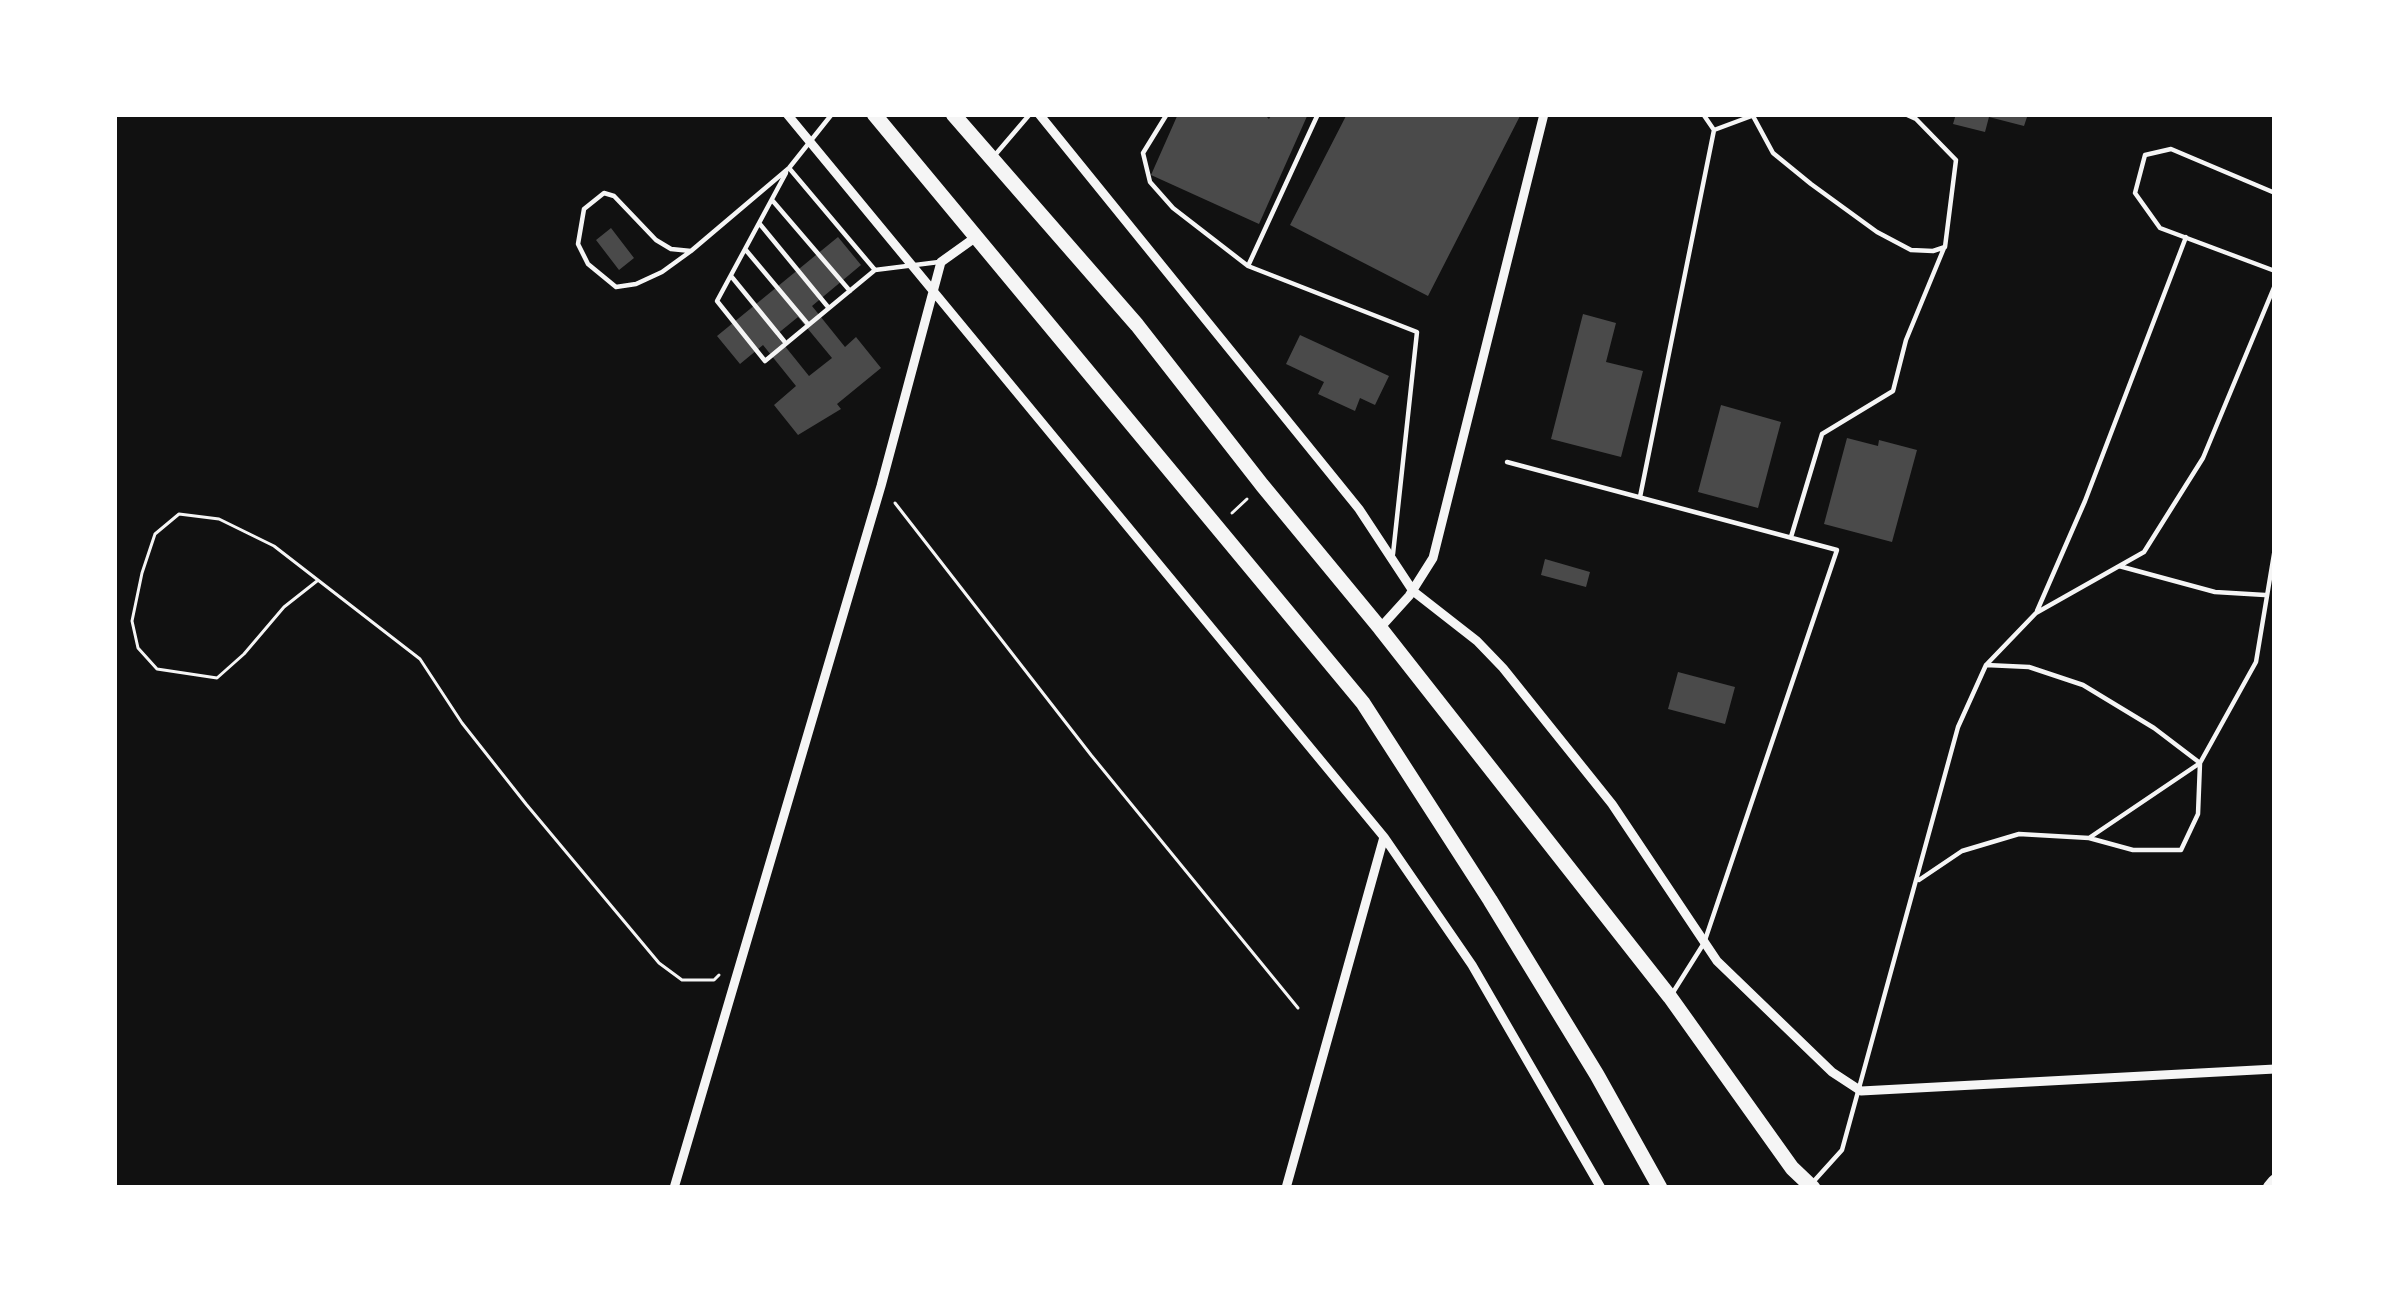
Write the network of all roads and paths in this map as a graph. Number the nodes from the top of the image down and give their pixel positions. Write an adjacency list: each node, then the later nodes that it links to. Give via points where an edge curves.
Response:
1 (787, 114): 14 (street)
2 (832, 114): 14 (lane)
3 (874, 114): 20 (main road)
4 (953, 114): 15 (main road)
5 (1030, 114): 15 (lane)
6 (1039, 114): 44 (street, via 1246,365)
7 (1167, 114): 26 (lane, via 1143,153 1150,182)
8 (1318, 114): 26 (lane)
9 (1544, 114): 47 (street, via 1447,508)
10 (1702, 114): 13 (lane)
11 (1905, 114): 22 (lane, via 1956,160)
12 (1755, 115): 13 (lane); 22 (lane, via 1773,153 1877,232 1911,250)
13 (1714, 130): 40 (lane)
14 (811, 144): 16 (lane); 27 (street)
15 (991, 160): 38 (main road, via 1137,325)
16 (789, 168): 18 (lane); 24 (lane); 28 (lane)
17 (2275, 193): 21 (lane, via 2171,148 2145,155 2134,193 2160,228)
18 (772, 200): 19 (lane); 32 (lane)
19 (759, 223): 23 (lane); 34 (lane)
20 (976, 237): 25 (street); 41 (main road)
21 (2186, 237): 29 (lane); 49 (lane)
22 (1945, 247): 42 (lane, via 1893,391 1822,434)
23 (745, 249): 30 (lane); 35 (lane)
24 (691, 251): 24 (lane, via 656,240 614,196 604,193 584,209 578,244 616,286 662,272)
25 (941, 262): 27 (lane); 33 (street)
26 (1248, 266): 44 (lane, via 1417,332)
27 (911, 267): 28 (lane); 33 (street)
28 (875, 270): 32 (lane)
29 (2275, 271)
30 (731, 276): 36 (lane); 36 (lane, via 718,301 765,361)
31 (2275, 285): 45 (lane, via 2203,458 2144,552)
32 (850, 291): 34 (lane)
33 (933, 294): 39 (street); 53 (street)
34 (829, 308): 35 (lane)
35 (808, 325): 36 (lane)
36 (786, 344)
37 (1507, 462): 40 (lane)
38 (1262, 485): 41 (path); 50 (main road)
39 (881, 486): 57 (street); 59 (path)
40 (1640, 497): 42 (lane)
41 (1217, 527): 66 (main road, via 1363,703)
42 (1791, 537): 56 (lane, via 1837,550)
43 (2275, 548): 48 (lane)
44 (1392, 560): 47 (street)
45 (2120, 566): 48 (lane, via 2215,592); 49 (lane)
46 (316, 580): 46 (path, via 274,546 219,519 179,514 154,534 148,553 132,621 138,648 157,669 217,678); 57 (path, via 420,659 462,723 658,963 682,980 714,980)
47 (1413, 591): 50 (street); 56 (street, via 1503,668 1612,804)
48 (2265, 595): 52 (lane, via 2256,662)
49 (2036, 613): 51 (lane)
50 (1380, 628): 58 (main road)
51 (1986, 665): 52 (lane, via 2029,667 2083,685); 55 (lane, via 1958,727)
52 (2200, 763): 54 (lane); 54 (lane, via 2198,814 2181,850 2134,850)
53 (1384, 837): 64 (street); 65 (street, via 1472,965)
54 (2089, 838): 55 (lane, via 2019,834 1962,851)
55 (1918, 880): 61 (lane)
56 (1704, 944): 58 (lane); 61 (street)
57 (745, 948): 63 (street)
58 (1670, 997): 62 (main road)
59 (1298, 1008)
60 (2275, 1069): 61 (street)
61 (1861, 1091): 62 (lane, via 1842,1150)
62 (1811, 1186)
63 (674, 1188)
64 (1286, 1188)
65 (1600, 1188)
66 (1660, 1188)

